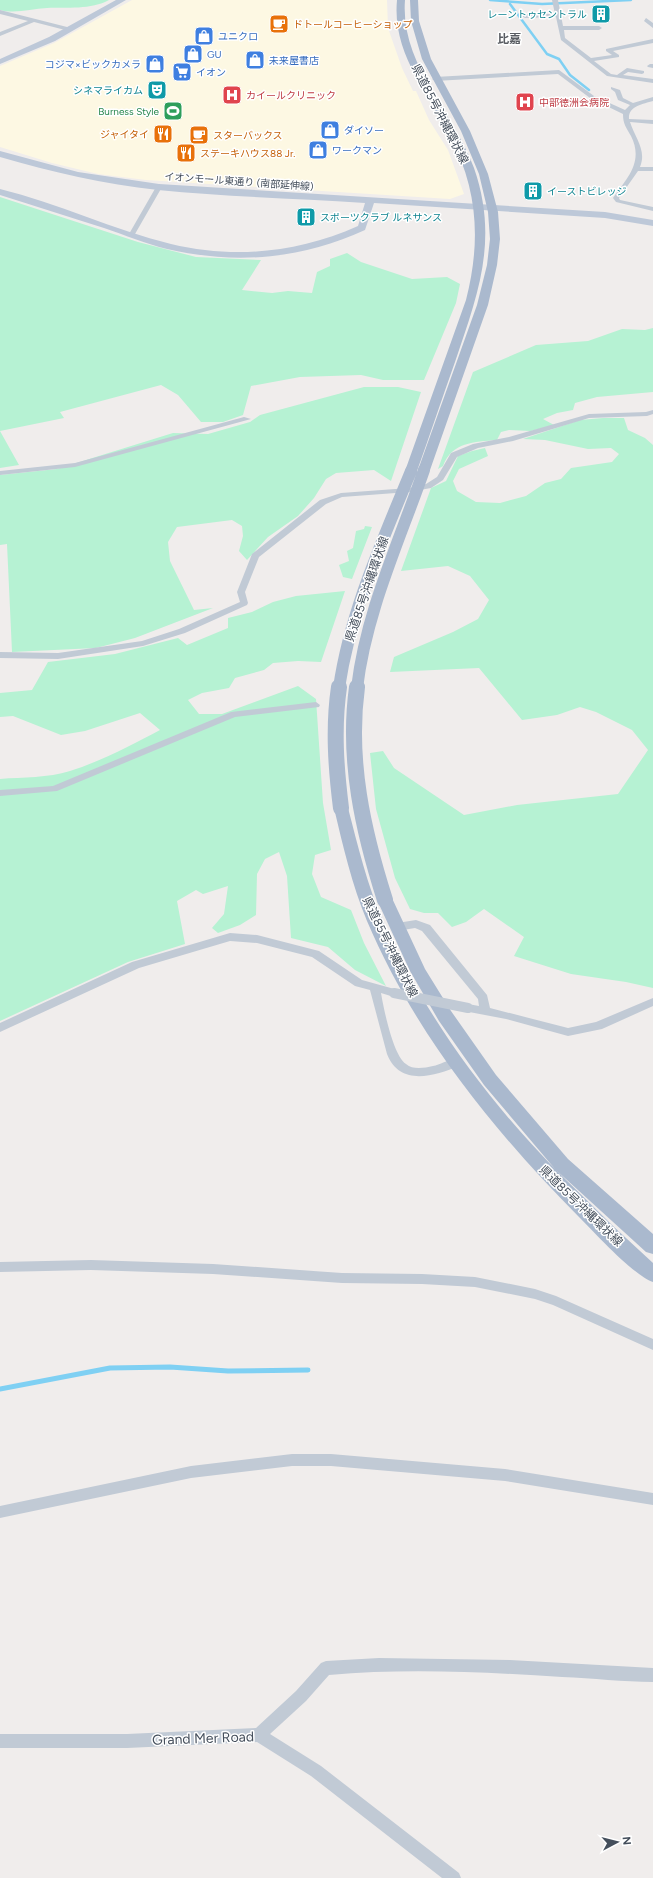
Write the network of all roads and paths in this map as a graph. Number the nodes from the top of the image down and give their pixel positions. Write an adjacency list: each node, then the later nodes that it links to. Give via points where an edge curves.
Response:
1 (122, 0): 15 (street)
2 (401, 0): 36 (main road, 県道85号沖縄環状線, via 402,33 408,51 422,84 461,149 475,188)
3 (414, 0): 22 (main road, 県道85号沖縄環状線, via 415,25)
4 (555, 0): 6 (street)
5 (2, 13): 8 (street)
6 (558, 15): 7 (street); 11 (street)
7 (525, 16)
8 (34, 20): 15 (street); 16 (street)
9 (646, 20): 12 (street)
10 (535, 21): 11 (street)
11 (560, 21): 13 (street)
12 (653, 26)
13 (561, 28): 14 (street); 18 (street, via 563,39)
14 (599, 28)
15 (69, 29): 19 (street, via 34,48)
16 (0, 34)
17 (653, 41): 18 (street, via 608,50 617,56)
18 (590, 60): 21 (street, via 610,74)
19 (0, 62)
20 (642, 72): 21 (street, via 627,70)
21 (620, 76): 23 (street)
22 (435, 79): 27 (street, via 559,72 592,98); 37 (main road, 県道85号沖縄環状線, via 481,166)
23 (653, 81)
24 (613, 88): 26 (street, via 618,91 620,99)
25 (653, 99): 26 (street)
26 (633, 105): 27 (street)
27 (626, 113): 28 (street)
28 (625, 120): 29 (street); 31 (street, via 637,144 639,160)
29 (653, 122)
30 (0, 154): 33 (street, イオンモール東通り (南部延伸線), via 76,175)
31 (636, 169): 32 (street); 38 (street, via 616,198 618,201)
32 (653, 169)
33 (159, 187): 35 (street, イオンモール東通り (南部延伸線)); 40 (street)
34 (0, 192): 40 (street)
35 (370, 200): 36 (street, イオンモール東通り (南部延伸線)); 40 (street, via 362,228 331,242 289,252 267,255 194,252)
36 (479, 208): 37 (street, イオンモール東通り (南部延伸線)); 43 (main road, 県道85号沖縄環状線, via 481,245 477,279 462,331 425,430)
37 (492, 208): 39 (street, イオンモール東通り (南部延伸線), via 605,215); 43 (main road, 県道85号沖縄環状線, via 494,252 489,280 438,432)
38 (653, 210)
39 (653, 223)
40 (132, 234)
41 (653, 412): 45 (street, via 589,416 476,446 454,455 440,478 428,486 410,490 341,495 323,502 255,556 241,592 244,603 182,631 143,643 58,656)
42 (247, 419): 44 (street, via 75,465)
43 (418, 470): 48 (main road, 県道85号沖縄環状線, bridge, via 367,628 354,700 352,734 360,807 368,846 385,900); 53 (main road, 県道85号沖縄環状線, bridge, via 381,544 351,627 337,702 335,735 341,808 357,874 381,934 402,976)
44 (0, 473)
45 (0, 655)
46 (316, 706): 47 (street, via 234,714 54,789)
47 (0, 793)
48 (397, 927): 51 (street, via 416,924 426,928 483,998); 54 (main road, 県道85号沖縄環状線, via 418,971 445,1016 490,1080 562,1164)
49 (375, 989): 51 (street, bridge); 52 (street, via 359,983 315,954 257,940 230,937 136,964); 53 (street, via 379,1010 397,1063 416,1072)
50 (653, 1002): 51 (street, via 598,1026 568,1032)
51 (485, 1011)
52 (0, 1028)
53 (460, 1070): 56 (main road, 県道85号沖縄環状線, via 483,1102 546,1173)
54 (653, 1246)
55 (0, 1267): 57 (street, via 91,1265 475,1282 535,1294)
56 (653, 1274)
57 (653, 1345)
58 (653, 1499): 59 (street, via 505,1475 331,1460 292,1460 191,1472)
59 (0, 1512)
60 (653, 1675): 61 (street, via 427,1664 365,1664 326,1668 302,1696)
61 (259, 1735): 62 (street, Grand Mer Road, via 127,1741); 63 (street, Grand Mer Road, via 316,1771)
62 (0, 1741)
63 (454, 1878)

